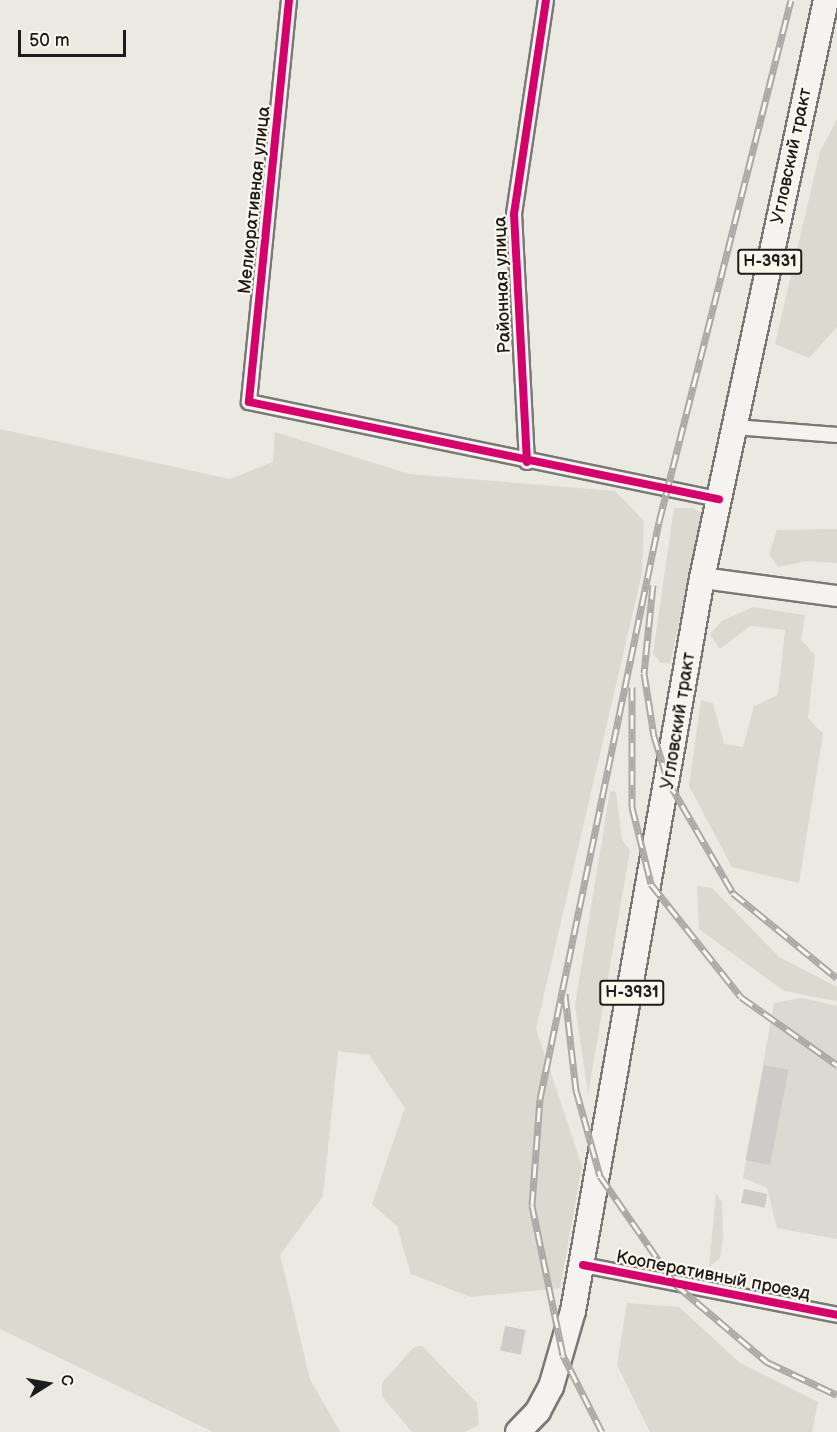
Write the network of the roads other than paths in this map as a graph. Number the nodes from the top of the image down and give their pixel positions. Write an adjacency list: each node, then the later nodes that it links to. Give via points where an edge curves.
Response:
1 (289, 0): 7 (street, Мелиоративная улица, via 249,402)
2 (546, 0): 7 (street, Районная улица, via 514,214)
3 (826, 0): 5 (highway, Угловский тракт / Н-3931)
4 (837, 423): 6 (street)
5 (735, 427): 6 (street); 8 (highway, Угловский тракт / Н-3931)
6 (831, 434)
7 (527, 462): 8 (street)
8 (719, 499): 9 (highway, Угловский тракт / Н-3931)
9 (702, 578): 10 (main road); 11 (highway, Угловский тракт / Н-3931)
10 (837, 596)
11 (583, 1265): 12 (street, Кооперативный проезд); 13 (highway, Угловский тракт / Н-3931, via 551,1387 538,1411)
12 (837, 1315)
13 (518, 1432)

